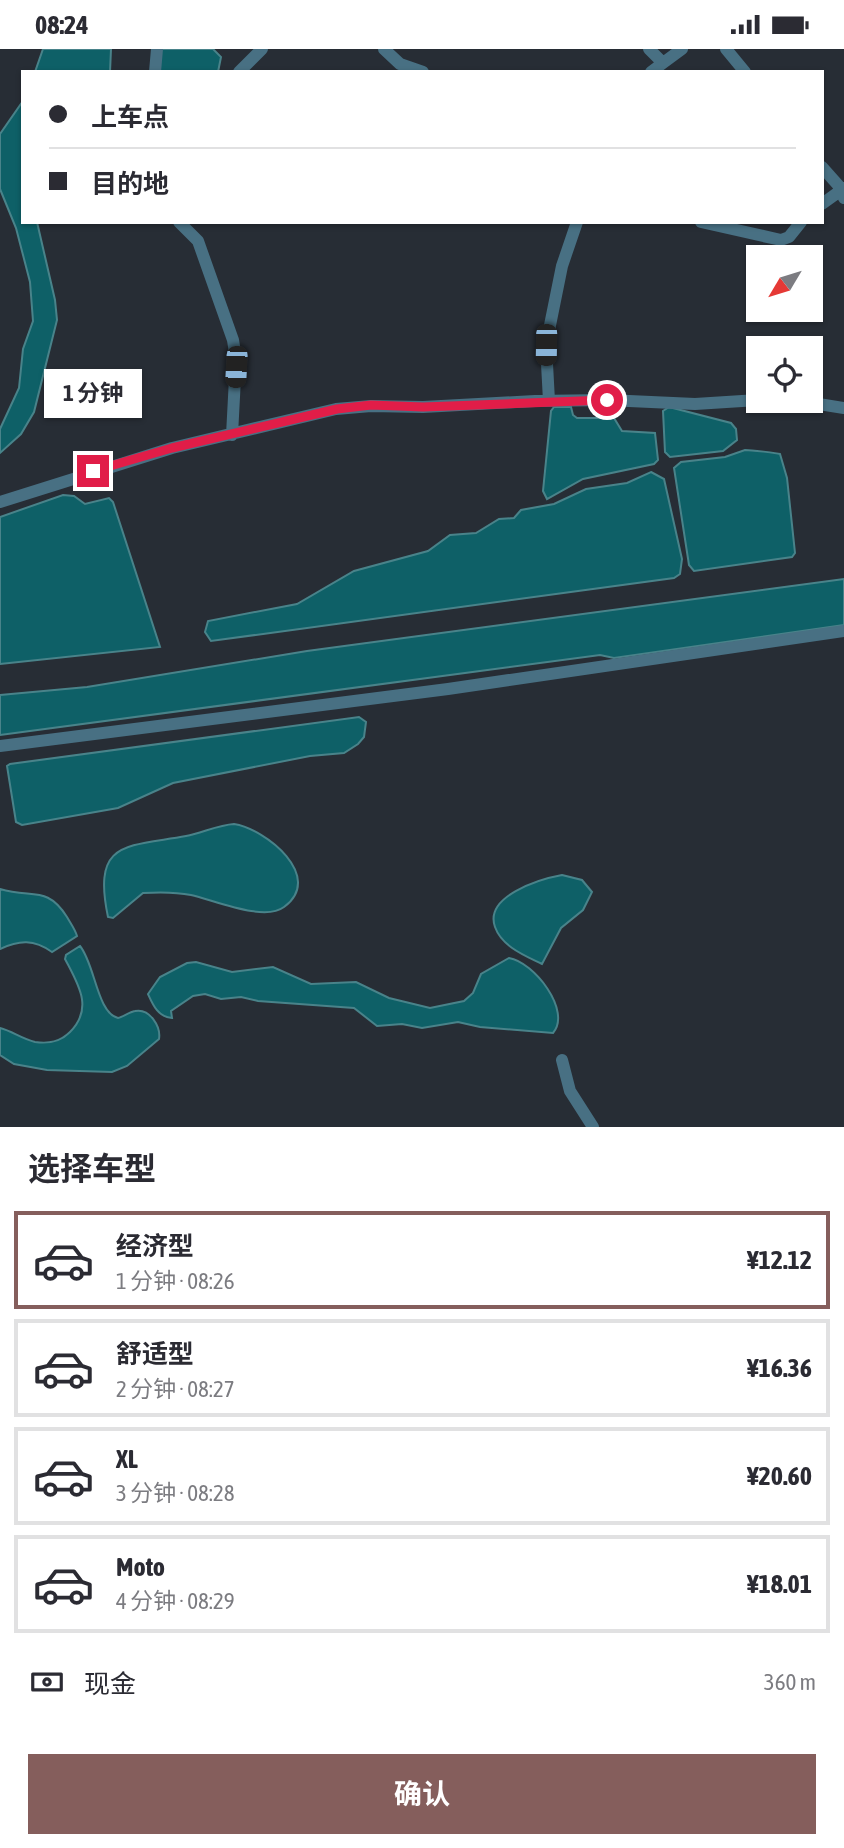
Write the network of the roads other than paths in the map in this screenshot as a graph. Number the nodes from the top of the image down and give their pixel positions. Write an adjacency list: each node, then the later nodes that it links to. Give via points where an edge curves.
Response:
1 (157, 49): 8 (street)
2 (262, 49): 9 (street)
3 (384, 49): 10 (street, via 400,64)
4 (649, 49): 7 (street)
5 (682, 49): 7 (street)
6 (726, 49): 12 (street)
7 (663, 63): 11 (street)
8 (155, 70)
9 (241, 70)
10 (417, 70)
11 (654, 70)
12 (743, 70)
13 (824, 168): 14 (street)
14 (843, 192): 15 (street)
15 (824, 203)
16 (181, 224): 24 (street, via 198,240 233,340)
17 (576, 224): 20 (street, via 562,265 546,345)
18 (710, 224): 19 (street, via 781,240)
19 (799, 224)
20 (549, 401): 21 (street); 24 (street, via 354,407)
21 (746, 401)
22 (823, 404): 23 (street)
23 (844, 406)
24 (232, 435): 25 (street, via 116,463)
25 (0, 502)
26 (844, 631): 27 (street)
27 (0, 746)
28 (562, 1060): 29 (street, via 570,1091)
29 (593, 1127)

